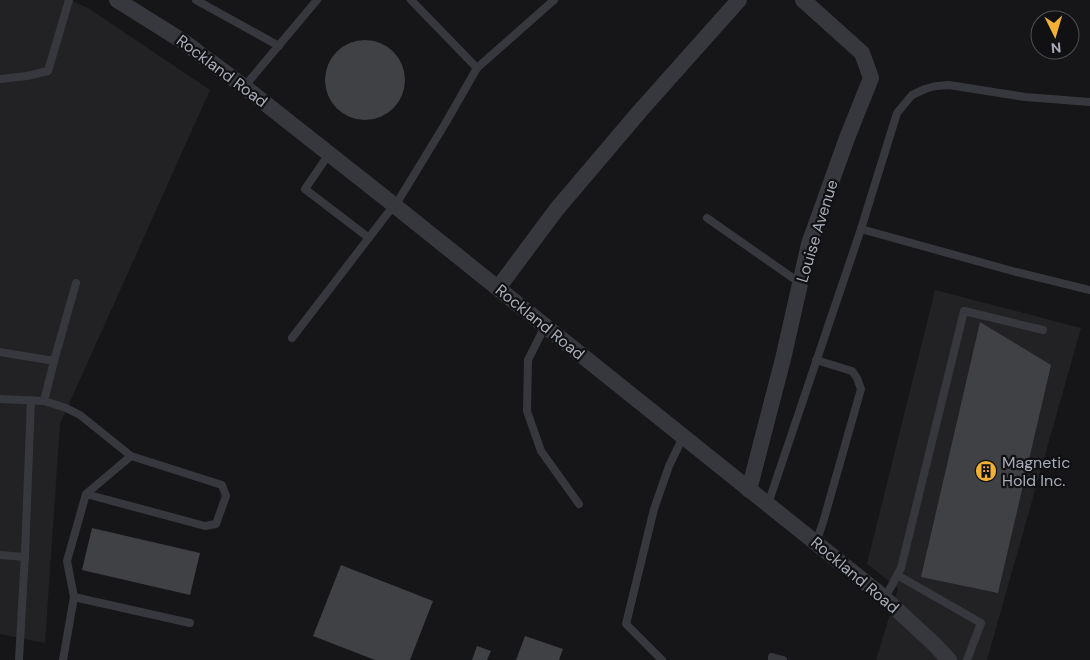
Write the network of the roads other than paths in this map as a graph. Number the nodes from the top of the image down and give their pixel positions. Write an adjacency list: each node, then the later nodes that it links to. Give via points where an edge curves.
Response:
1 (69, 0): 11 (lane, via 48,71)
2 (118, 0): 12 (street, Rockland Road, via 184,42)
3 (196, 0): 9 (lane)
4 (318, 0): 9 (lane)
5 (411, 0): 10 (lane)
6 (554, 0): 10 (lane)
7 (740, 0): 21 (street, via 640,111)
8 (803, 0): 20 (street, Louise Avenue, via 862,53 871,78 809,244)
9 (279, 46): 12 (lane)
10 (477, 68): 15 (lane)
11 (0, 80)
12 (244, 87): 14 (street, Rockland Road)
13 (1090, 102): 17 (lane, via 1025,97 949,85 912,95 897,113)
14 (329, 154): 15 (street, Rockland Road); 18 (lane, via 305,189)
15 (395, 206): 18 (lane); 21 (street, Rockland Road)
16 (707, 218): 20 (lane)
17 (861, 229): 22 (lane); 28 (lane)
18 (369, 238): 25 (lane)
19 (76, 283): 27 (lane)
20 (800, 283): 34 (street, Louise Avenue)
21 (498, 288): 23 (street, Rockland Road)
22 (1090, 290)
23 (545, 326): 32 (street, Rockland Road); 36 (lane, via 528,360 527,410 541,451)
24 (1043, 330): 41 (lane, via 964,311)
25 (292, 338)
26 (0, 352): 27 (lane)
27 (54, 360): 31 (lane)
28 (816, 360): 37 (lane); 38 (lane, via 852,371 861,389)
29 (0, 399): 30 (lane)
30 (31, 400): 31 (lane); 40 (lane)
31 (44, 400): 33 (lane, via 80,415)
32 (684, 437): 34 (street, Rockland Road); 47 (lane, via 669,466 654,509 626,624)
33 (131, 456): 35 (lane); 35 (lane, via 222,485 226,496 216,524 205,526)
34 (749, 490): 37 (street, Rockland Road)
35 (86, 494): 42 (lane, via 67,561)
36 (579, 504)
37 (768, 504): 38 (street, Rockland Road)
38 (816, 543): 43 (street, Rockland Road)
39 (0, 555): 40 (lane)
40 (25, 557): 45 (lane)
41 (897, 575): 43 (lane); 51 (lane, via 982,622)
42 (74, 597): 44 (lane); 46 (lane)
43 (885, 598): 50 (street, Rockland Road)
44 (190, 622)
45 (19, 660)
46 (63, 660)
47 (662, 660)
48 (772, 660): 49 (lane)
49 (783, 660)
50 (949, 660)
51 (966, 660)

